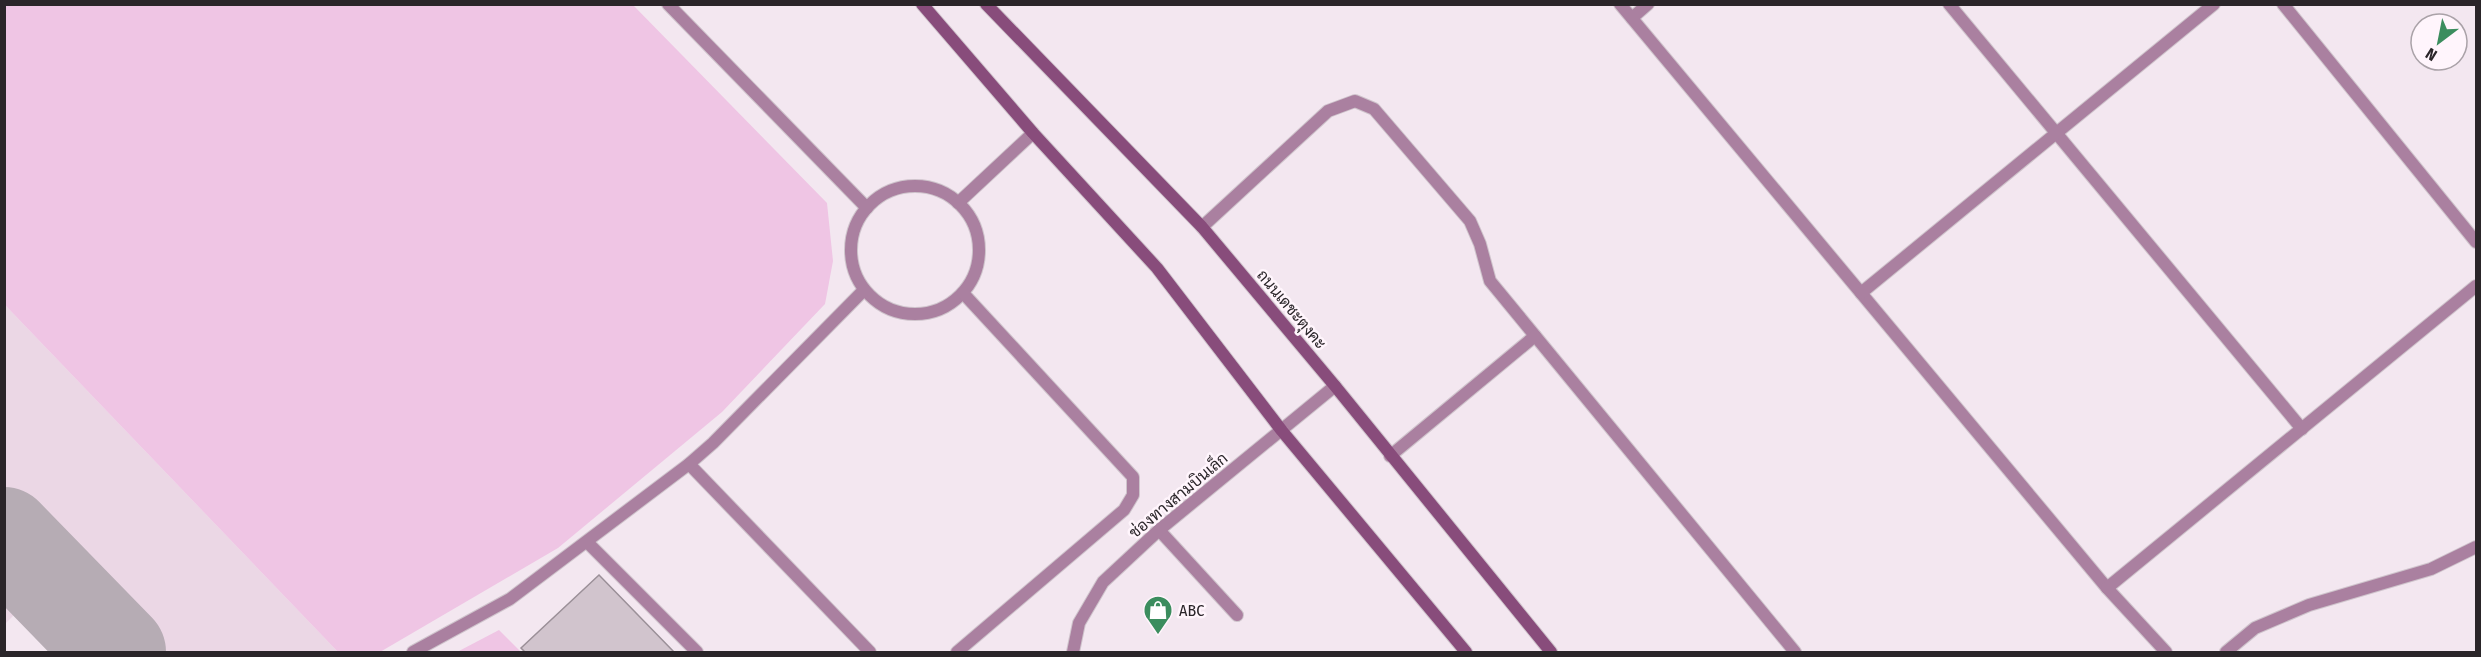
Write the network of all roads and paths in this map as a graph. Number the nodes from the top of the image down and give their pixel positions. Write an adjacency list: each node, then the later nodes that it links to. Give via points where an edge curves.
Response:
1 (668, 4): 13 (street)
2 (922, 4): 10 (street)
3 (986, 4): 14 (street, ถนนเดชะตุงคะ)
4 (1620, 4): 9 (street)
5 (1648, 4): 9 (street)
6 (1948, 4): 11 (street)
7 (2214, 4): 11 (street)
8 (2283, 4): 15 (street)
9 (1632, 18): 18 (street)
10 (1033, 133): 12 (street); 23 (street, via 1157,268)
11 (2056, 134): 18 (street); 22 (street)
12 (958, 203): 13 (street, via 921,187 901,188 882,195); 19 (street, via 978,237 979,258 974,277)
13 (867, 208): 17 (street, via 857,223 851,257)
14 (1202, 227): 20 (street, via 1328,111 1355,101 1374,109 1470,220 1490,281); 21 (street, ถนนเดชะตุงคะ)
15 (2476, 242)
16 (2476, 286): 22 (street)
17 (864, 290): 19 (street, via 881,305 902,313 924,314 945,307); 25 (street)
18 (1861, 292): 29 (street)
19 (963, 293): 34 (street, via 1133,477 1133,495 1124,510)
20 (1535, 336): 24 (street); 38 (street)
21 (1335, 386): 23 (street, ช่องทางสามบินเล็ก); 24 (street, ถนนเดชะตุงคะ)
22 (2302, 429): 29 (street)
23 (1282, 431): 26 (street, ช่องทางสามบินเล็ก); 36 (street)
24 (1390, 456): 37 (street, ถนนเดชะตุงคะ)
25 (689, 464): 27 (street); 33 (street)
26 (1159, 530): 30 (street); 35 (street, ช่องทางสามบินเล็ก, via 1103,582 1079,623)
27 (587, 542): 31 (street, via 510,599); 32 (street)
28 (2476, 547): 40 (street, via 2432,570 2287,614 2255,628)
29 (2107, 588): 39 (street)
30 (1237, 615)
31 (413, 652)
32 (697, 652)
33 (870, 652)
34 (957, 652)
35 (1073, 652)
36 (1466, 652)
37 (1551, 652)
38 (1795, 652)
39 (2166, 652)
40 (2226, 652)

